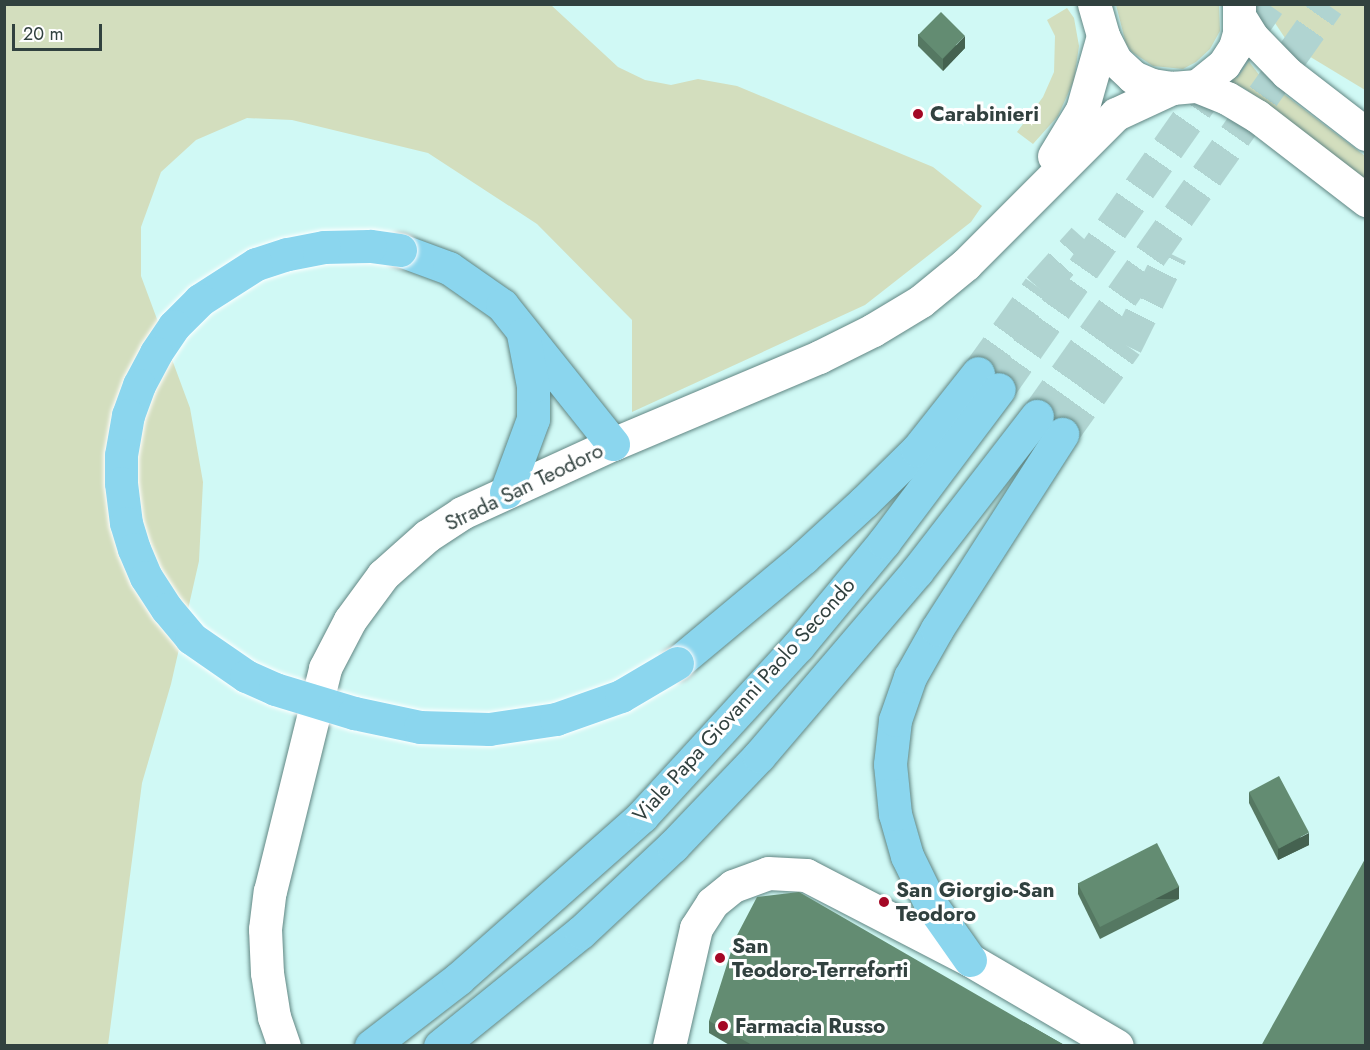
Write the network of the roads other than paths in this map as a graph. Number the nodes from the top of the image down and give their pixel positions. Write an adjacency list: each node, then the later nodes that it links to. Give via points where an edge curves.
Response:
1 (1239, 10): 3 (street, Strada San Teodoro, via 1239,33 1224,64); 4 (street, via 1252,37 1287,73)
2 (1096, 13): 3 (street, via 1116,61 1133,76 1152,85); 6 (street, Strada San Teodoro, via 1082,110)
3 (1185, 87): 5 (street, via 1227,98 1257,116); 6 (street, Strada San Teodoro, via 1116,114)
4 (1365, 134)
5 (1365, 200)
6 (1009, 222): 8 (street, Strada San Teodoro, via 921,301 873,330 819,357)
7 (520, 324): 8 (main road); 9 (main road, via 530,365 533,419); 12 (main road, Viale Papa Giovanni Paolo Secondo, bridge, via 464,276 421,256 370,246 324,247 287,254 256,264 200,300 174,326 139,385 128,415 121,455 126,523 134,549 146,577 191,638 246,676 354,713 420,727 489,729 556,719 621,696 677,663 803,558 989,381 877,551 725,727 642,816 551,899 458,979)
8 (613, 444): 9 (street, Strada San Teodoro)
9 (506, 492): 11 (street, Strada San Teodoro, via 462,513 399,559 362,602 325,668 270,891 265,929 274,1017)
10 (970, 960): 13 (main road, Viale Papa Giovanni Paolo Secondo, via 930,903 907,856 895,814 890,764 895,720 910,677 1049,425 917,571 759,756 672,846 581,932); 14 (street, via 806,875 768,873 733,886 712,903 696,928); 15 (street)
11 (284, 1046)
12 (371, 1046)
13 (440, 1046)
14 (669, 1046)
15 (1117, 1046)

